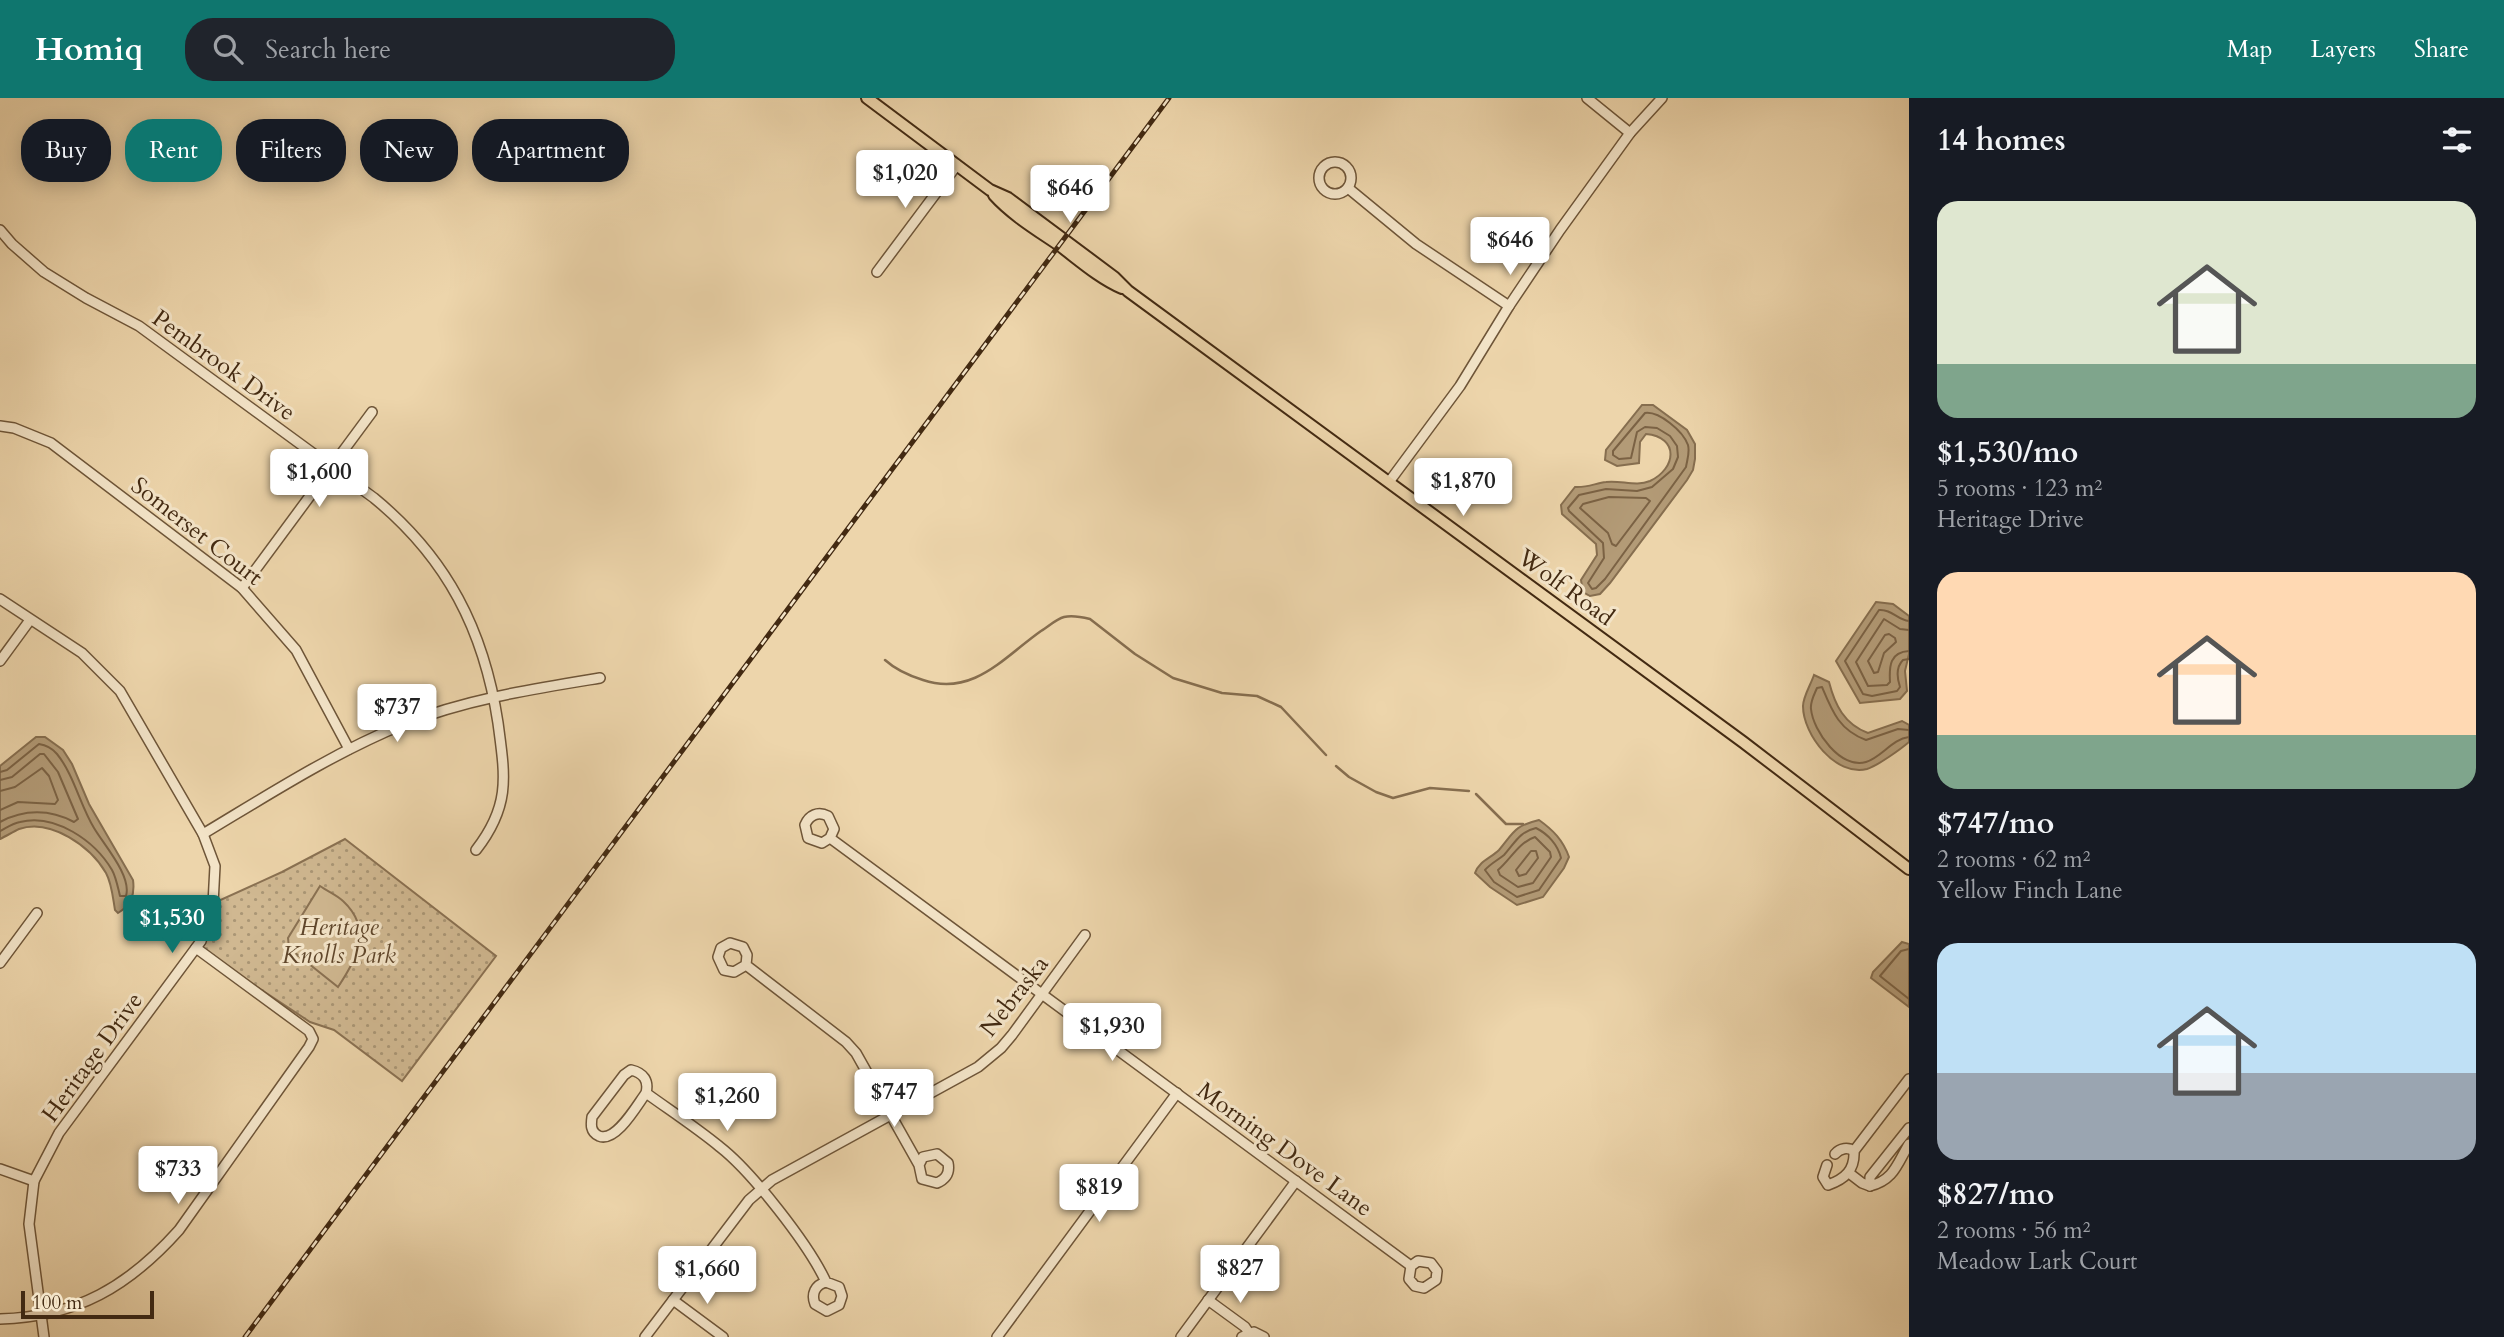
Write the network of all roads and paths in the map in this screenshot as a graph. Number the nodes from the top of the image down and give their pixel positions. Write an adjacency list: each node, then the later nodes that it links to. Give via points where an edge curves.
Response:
1 (867, 98): 5 (main road, Wolf Road)
2 (1587, 98): 4 (street)
3 (1662, 98): 4 (street)
4 (1630, 133): 9 (street)
5 (957, 165): 8 (street); 13 (main road, Wolf Road, via 1054,242)
6 (1348, 188): 9 (street, via 1416,244)
7 (0, 230): 12 (street, Pembrook Drive, via 44,272 139,326)
8 (877, 272)
9 (1509, 306): 13 (street, via 1460,386)
10 (372, 412): 12 (street)
11 (0, 426): 14 (street, Somerset Court, via 51,443)
12 (331, 467): 14 (street); 19 (street, Pembrook Drive, via 388,510 434,559 473,627)
13 (1389, 482): 24 (main road, Wolf Road, via 1743,741)
14 (242, 588): 20 (street, Somerset Court, via 296,650)
15 (0, 599): 16 (street, Heritage Drive)
16 (30, 620): 17 (street); 21 (street, Heritage Drive, via 90,659 120,691)
17 (0, 662)
18 (600, 678): 19 (street)
19 (494, 695): 20 (street, via 405,723); 23 (street, Pembrook Drive, via 505,775 501,806)
20 (349, 749): 21 (street)
21 (203, 834): 27 (street, Heritage Drive, via 215,866 213,904)
22 (830, 838): 30 (street, Morning Dove Lane)
23 (477, 850)
24 (1909, 869)
25 (37, 913): 28 (street)
26 (1085, 935): 30 (street, Nebraska)
27 (196, 948): 43 (street, Heritage Drive, via 59,1133); 51 (street, via 309,1031 313,1039 160,1252 108,1290)
28 (0, 963)
29 (746, 965): 34 (street, via 846,1042)
30 (1042, 993): 33 (street, Morning Dove Lane); 34 (street, Nebraska, via 1000,1048 978,1067)
31 (1909, 1079): 37 (street)
32 (646, 1093): 32 (street, via 646,1078 639,1072 631,1070 624,1075 592,1117 593,1132 600,1137 616,1133); 46 (street, via 720,1147)
33 (1177, 1093): 44 (street, Morning Dove Lane); 57 (street)
34 (890, 1114): 39 (street); 46 (street, Nebraska)
35 (1909, 1128): 45 (street, via 1870,1177)
36 (1909, 1144): 45 (street, via 1891,1176)
37 (1854, 1151): 38 (street); 42 (street)
38 (1835, 1154)
39 (919, 1165)
40 (1827, 1165): 42 (street, via 1823,1177 1828,1185)
41 (0, 1169): 43 (street)
42 (1849, 1173): 45 (street)
43 (34, 1181): 51 (street, Heritage Drive, via 29,1224)
44 (1296, 1181): 47 (street, Morning Dove Lane); 50 (street)
45 (1870, 1186)
46 (760, 1190): 48 (street); 49 (street, Nebraska)
47 (1411, 1266)
48 (826, 1282)
49 (673, 1300): 55 (street, Nebraska); 56 (street)
50 (1208, 1300): 53 (street, via 1245,1326); 58 (street)
51 (42, 1316): 52 (street); 54 (street, Heritage Drive)
52 (0, 1319)
53 (1245, 1335): 59 (street)
54 (44, 1337)
55 (645, 1337)
56 (723, 1337)
57 (997, 1337)
58 (1181, 1337)
59 (1264, 1337)

